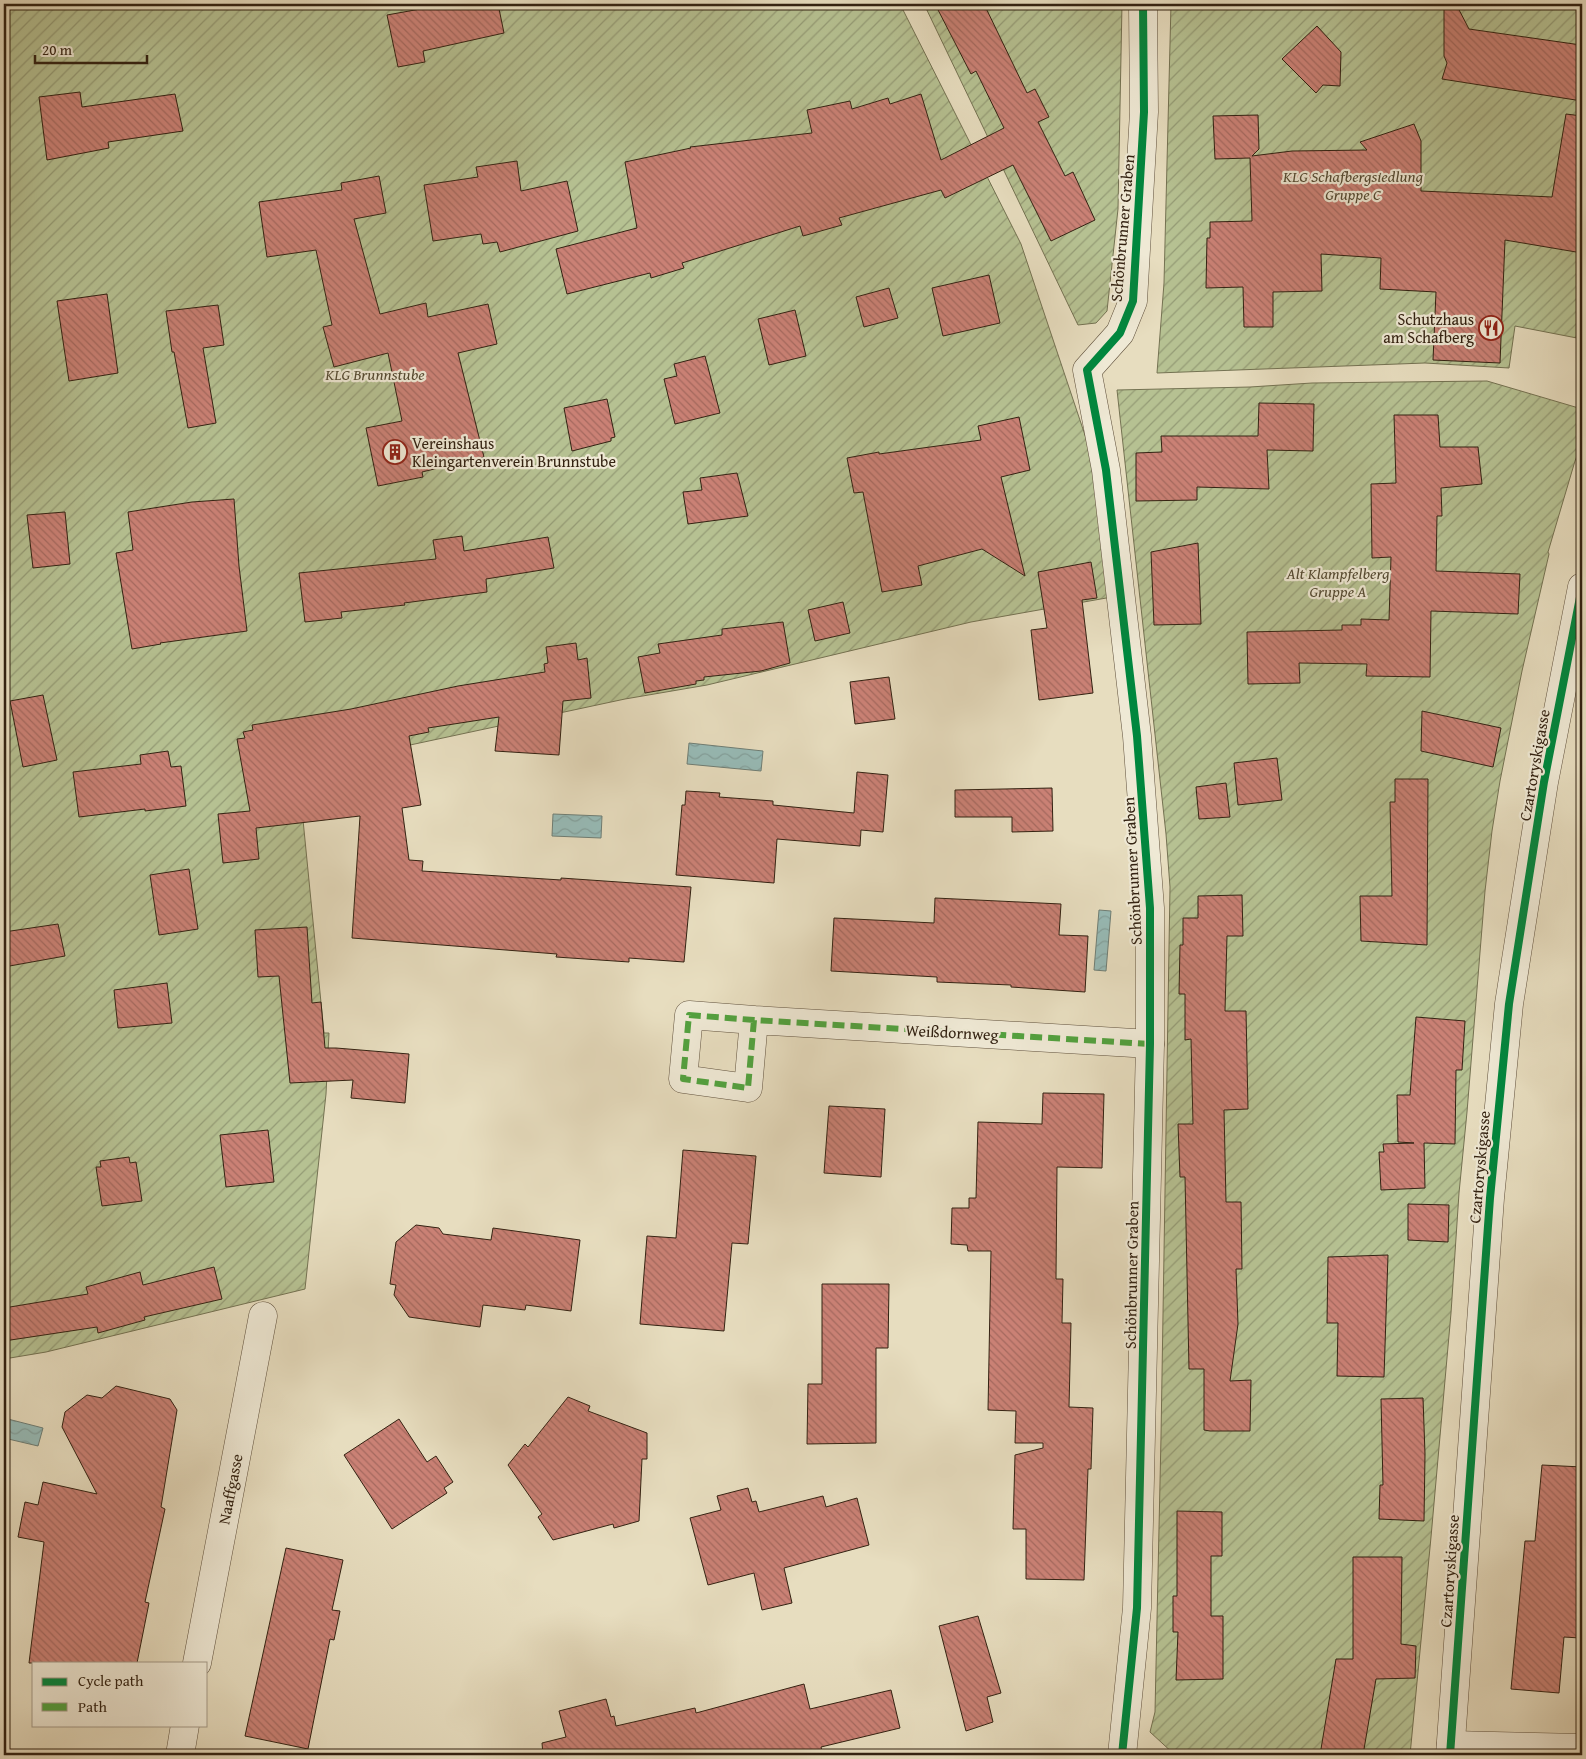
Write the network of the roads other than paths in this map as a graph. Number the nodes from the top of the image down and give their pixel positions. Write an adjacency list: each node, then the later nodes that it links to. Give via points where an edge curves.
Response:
1 (1143, 4): 4 (street, Schönbrunner Graben, via 1144,112 1133,301 1120,333 1087,370 1106,470 1137,736 1150,908)
2 (1582, 587): 9 (street, Czartoryskigasse, via 1544,782 1509,1004 1490,1198)
3 (754, 1020): 4 (street, Weißdornweg)
4 (1150, 1044): 11 (street, Schönbrunner Graben, via 1137,1608)
5 (263, 1316): 6 (street, Naaffgasse)
6 (197, 1662)
7 (186, 1726): 10 (street)
8 (1582, 1748): 9 (street)
9 (1450, 1750)
10 (180, 1755)
11 (1122, 1755)

